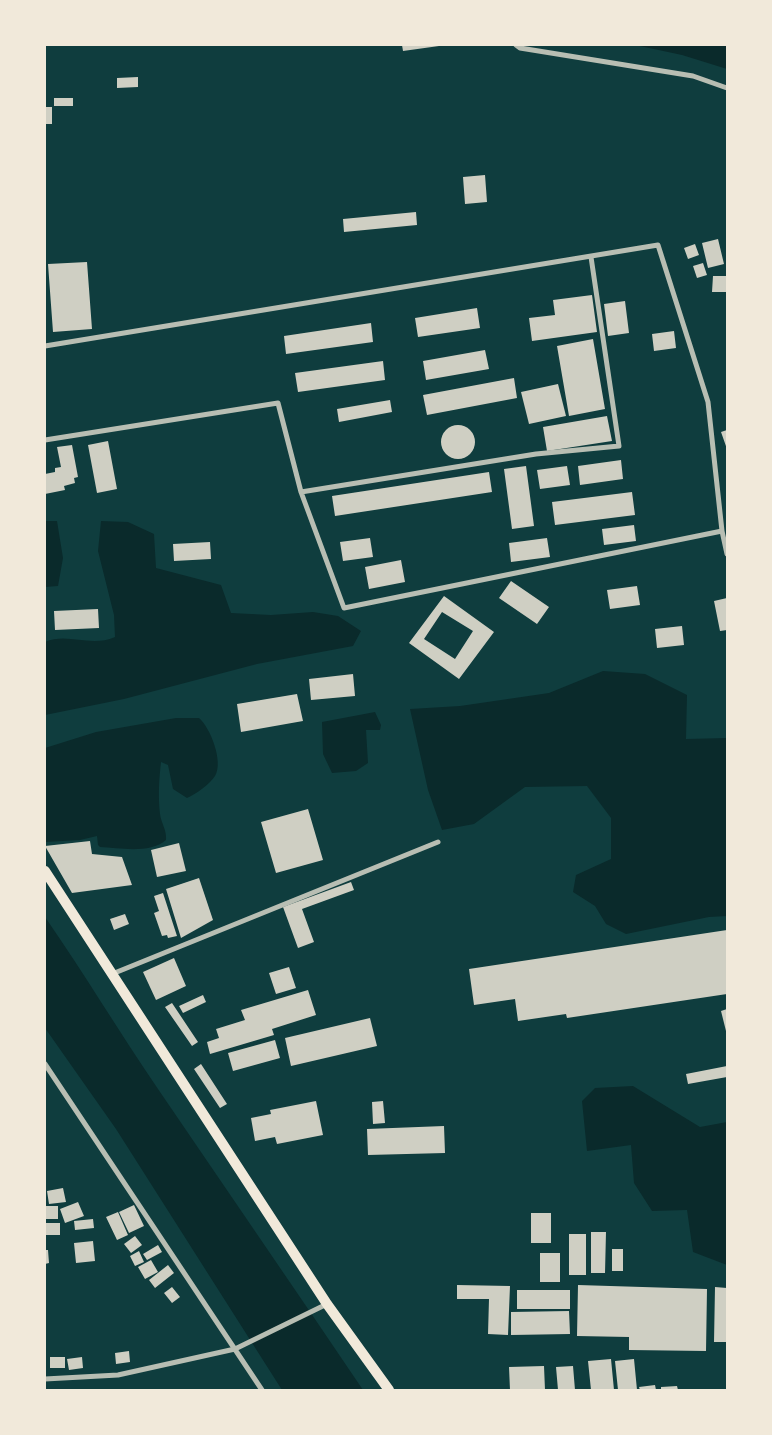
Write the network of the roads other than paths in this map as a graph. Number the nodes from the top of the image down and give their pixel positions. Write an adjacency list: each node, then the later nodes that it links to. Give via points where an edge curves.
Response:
1 (516, 45): 2 (street, via 693,76)
2 (727, 88)
3 (590, 257): 4 (street); 6 (street, via 619,446 536,454); 7 (street, via 658,246 708,402)
4 (45, 346)
5 (45, 440): 6 (street, via 278,403)
6 (301, 492): 7 (street, via 344,608)
7 (722, 531): 8 (street)
8 (727, 554)
9 (438, 842): 11 (street)
10 (45, 871): 11 (main road)
11 (112, 974): 13 (main road)
12 (45, 1064): 14 (street)
13 (327, 1304): 14 (street); 17 (main road)
14 (235, 1349): 15 (street, via 118,1375); 16 (street)
15 (45, 1379)
16 (262, 1390)
17 (389, 1390)

